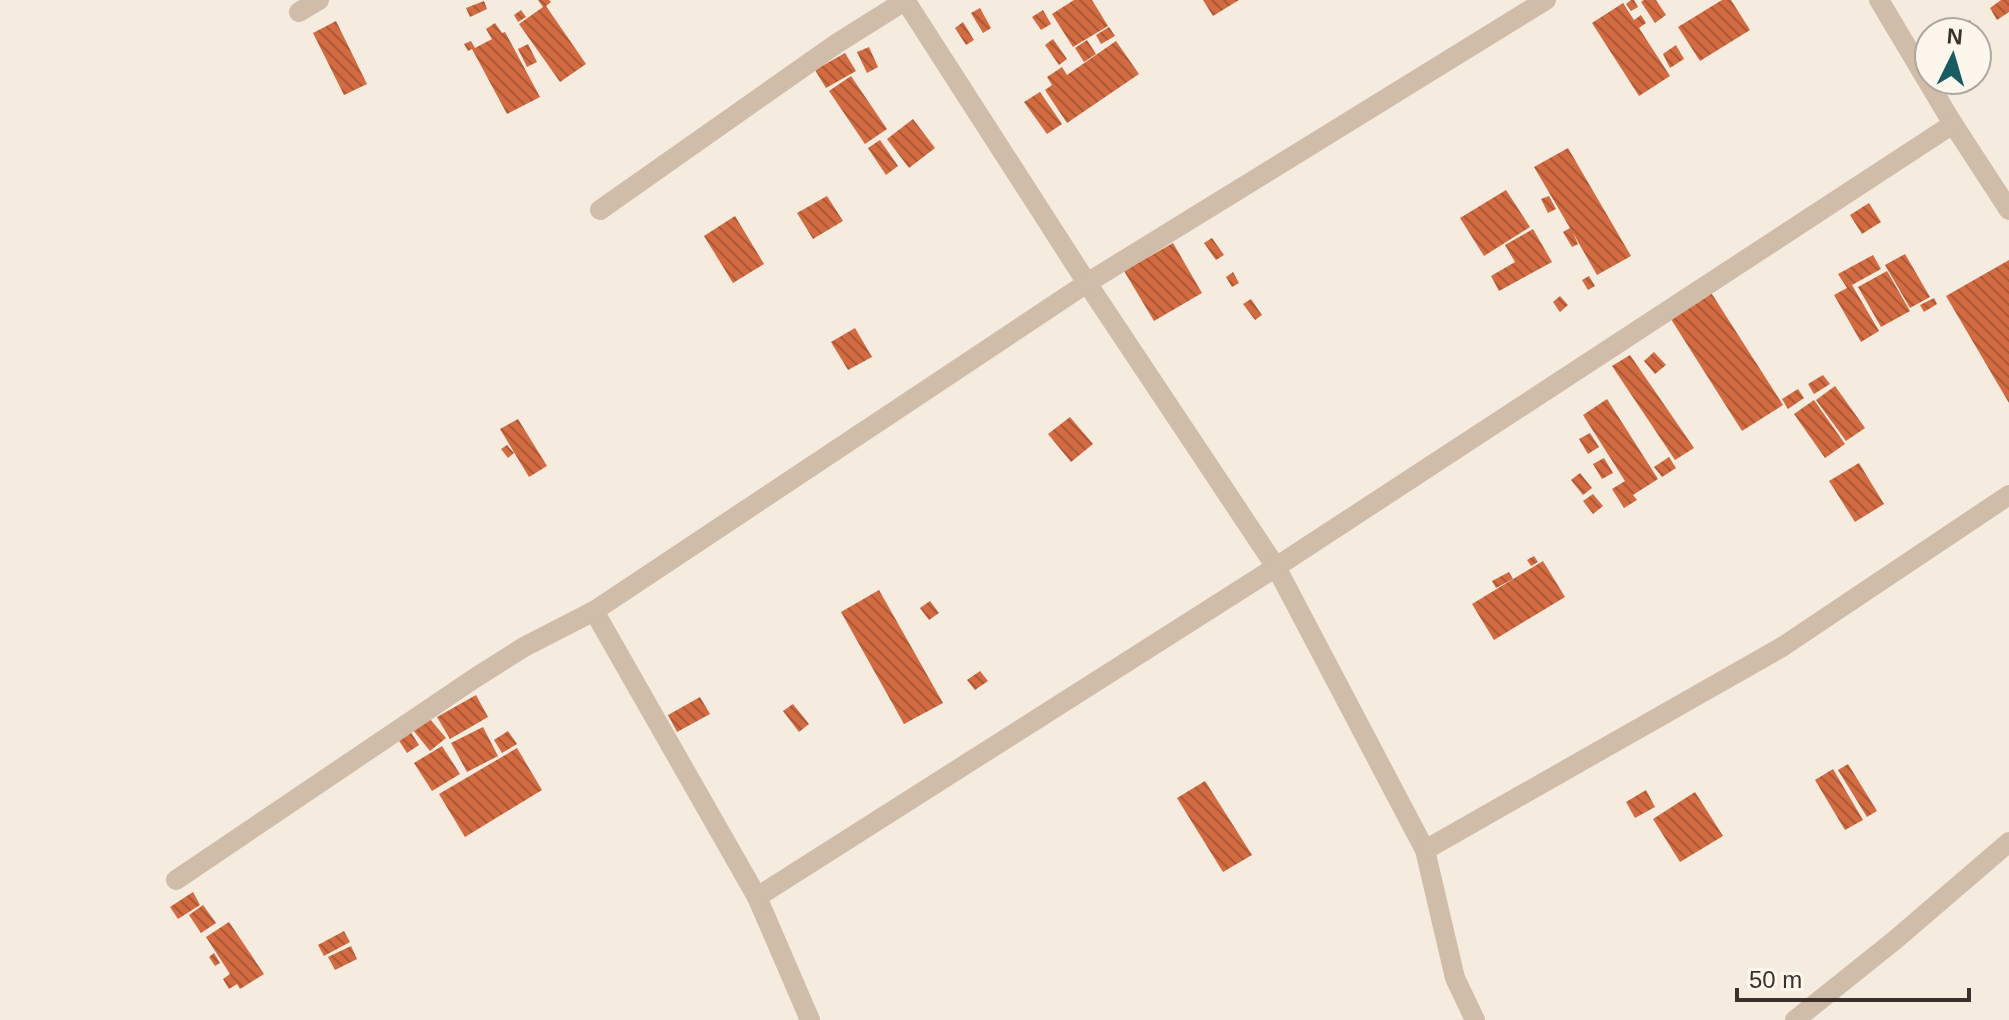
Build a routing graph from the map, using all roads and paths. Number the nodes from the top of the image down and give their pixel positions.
1 (319, 0) edge
2 (906, 0) edge
3 (1546, 0) edge
4 (1879, 0) edge
5 (299, 12) dead end
6 (1953, 124) junction
7 (600, 210) dead end
8 (2009, 210) edge
9 (1087, 283) junction
10 (2009, 495) edge
11 (1276, 567) junction
12 (594, 611) junction
13 (2009, 842) edge
14 (1425, 850) junction
15 (176, 880) dead end
16 (757, 897) junction
17 (810, 1020) edge
18 (1475, 1020) edge
19 (1795, 1020) edge

1 - 5 street
2 - 7 street
2 - 9 street
3 - 9 street
4 - 6 street
6 - 8 street
6 - 11 street
9 - 11 street
9 - 12 street
10 - 14 street
11 - 14 street
11 - 16 street
12 - 15 street
12 - 16 street
13 - 19 street
14 - 18 street
16 - 17 street

